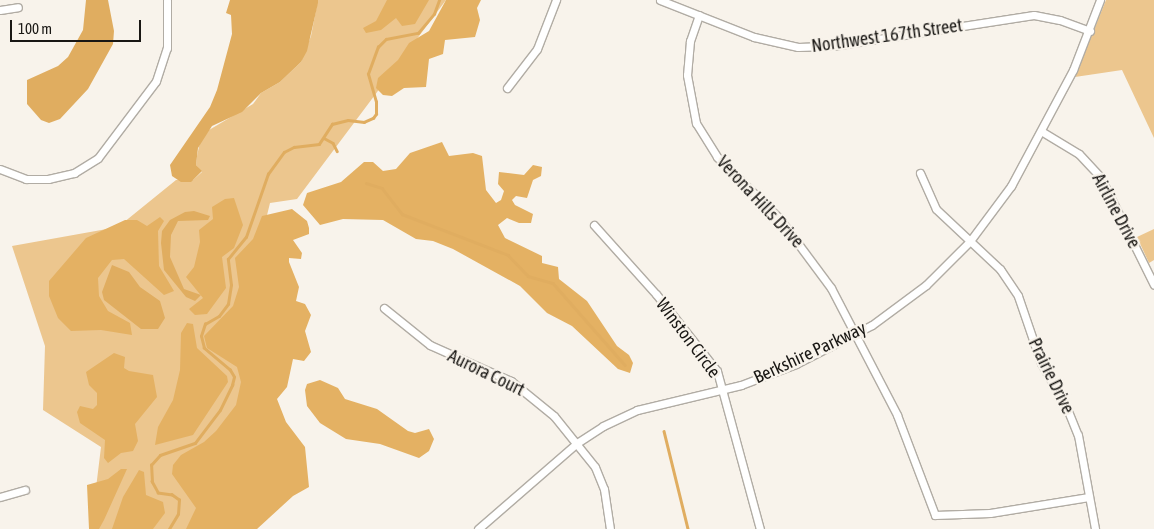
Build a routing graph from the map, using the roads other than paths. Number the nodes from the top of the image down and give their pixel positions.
1 (167, 0) edge
2 (556, 0) edge
3 (660, 0) edge
4 (1100, 0) edge
5 (18, 7) dead end
6 (0, 10) edge
7 (699, 15) junction
8 (1090, 31) junction
9 (507, 88) dead end
10 (1041, 132) junction
11 (0, 169) edge
12 (920, 172) dead end
13 (594, 225) dead end
14 (970, 241) junction
15 (1154, 285) edge
16 (384, 308) dead end
17 (856, 334) junction
18 (724, 390) junction
19 (577, 444) junction
20 (25, 490) dead end
21 (0, 496) edge
22 (1090, 497) junction
23 (478, 529) edge
24 (610, 529) edge
25 (760, 529) edge
26 (1094, 529) edge

1 - 11 street
2 - 9 street
3 - 7 street, Northwest 167th Street
4 - 8 street, Berkshire Parkway
5 - 6 street
7 - 8 street, Northwest 167th Street
7 - 17 street, Verona Hills Drive
8 - 10 street, Berkshire Parkway
10 - 14 street, Berkshire Parkway
10 - 15 street, Airline Drive
12 - 14 street, Prairie Drive
13 - 18 street, Winston Circle
14 - 17 street, Berkshire Parkway
14 - 22 street, Prairie Drive
16 - 19 street, Aurora Court
17 - 18 street, Berkshire Parkway
17 - 22 street, Verona Hills Drive
18 - 19 street, Berkshire Parkway
18 - 25 street, Winston Circle
19 - 23 street, Berkshire Parkway
19 - 24 street, Aurora Court
20 - 21 street
22 - 26 street, Prairie Drive

